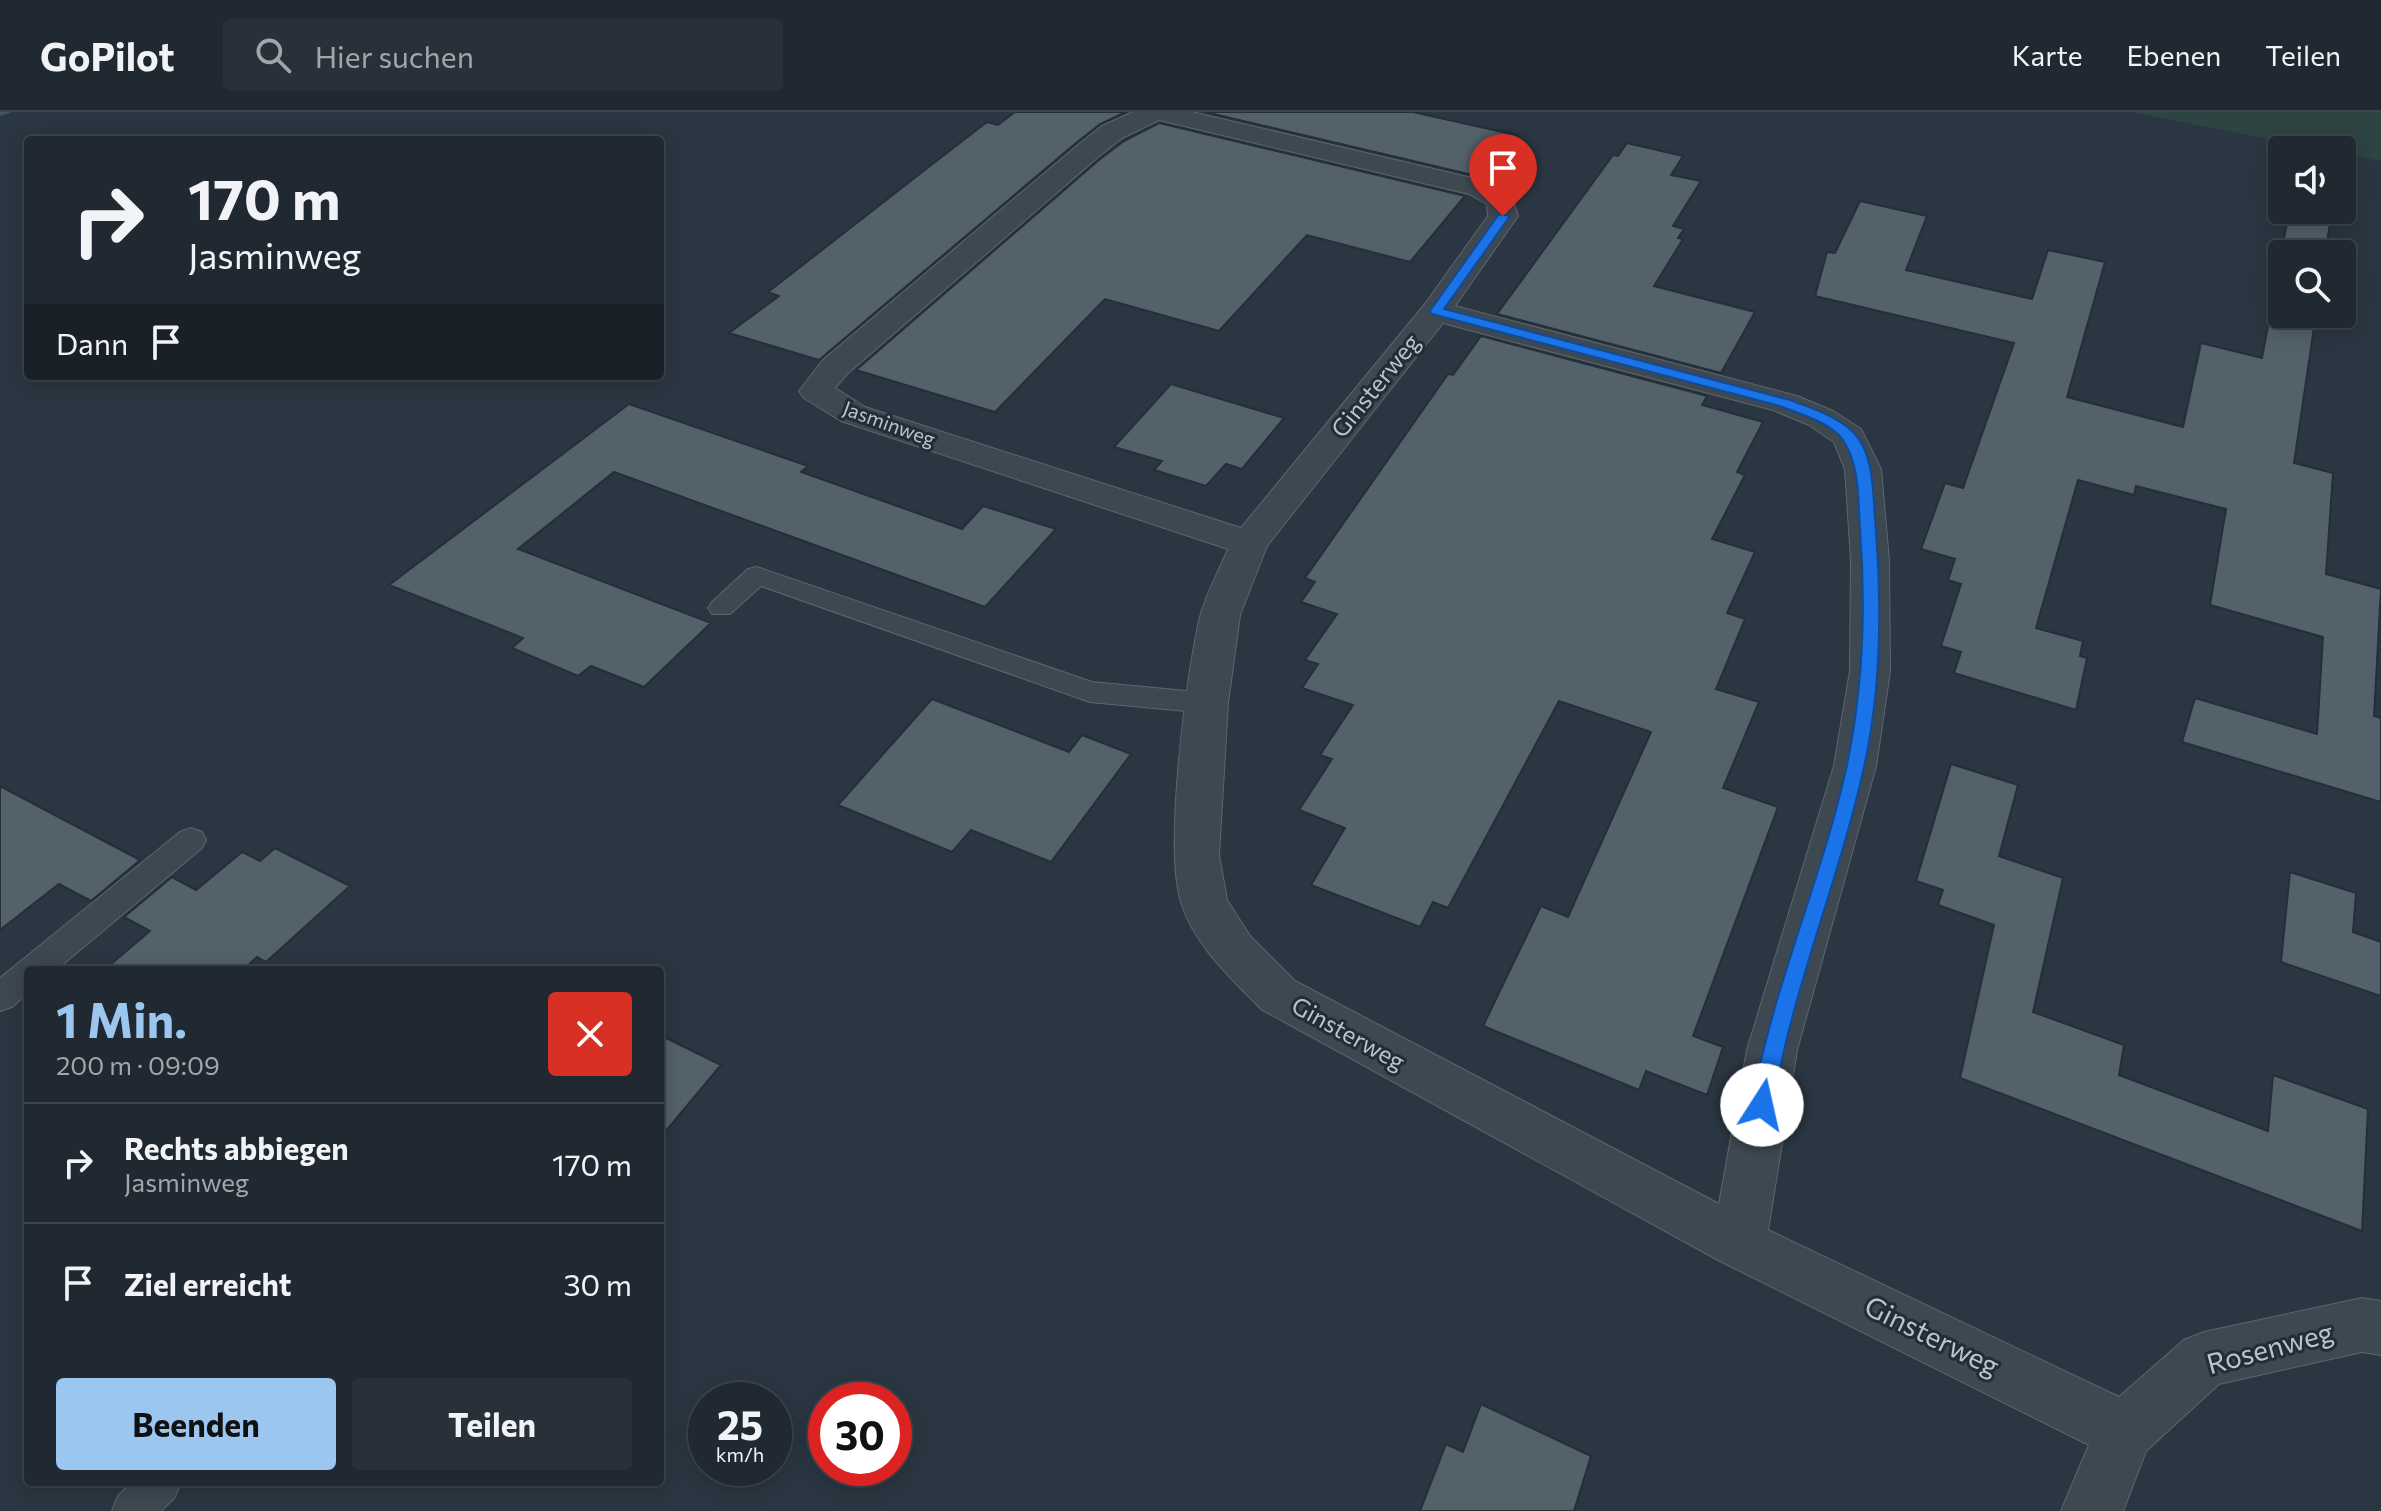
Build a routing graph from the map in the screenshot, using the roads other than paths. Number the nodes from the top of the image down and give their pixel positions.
1 (1156, 112) edge
2 (1436, 311) junction
3 (1249, 543) junction
4 (721, 608) dead end
5 (1207, 703) junction
6 (191, 840) dead end
7 (38, 966) edge
8 (24, 977) edge
9 (0, 997) edge
10 (1739, 1243) junction
11 (2381, 1328) edge
12 (2125, 1431) junction
13 (156, 1486) edge
14 (133, 1511) edge
15 (2092, 1511) edge

1 - 2 street, Jasminweg
1 - 3 street, Jasminweg
2 - 3 street, Ginsterweg
2 - 10 street, Ginsterweg
3 - 5 street, Ginsterweg
4 - 5 lane
5 - 10 street, Ginsterweg
6 - 7 lane
8 - 9 lane
10 - 12 street, Ginsterweg
11 - 12 street, Rosenweg
12 - 15 street, Rosenweg
13 - 14 lane

